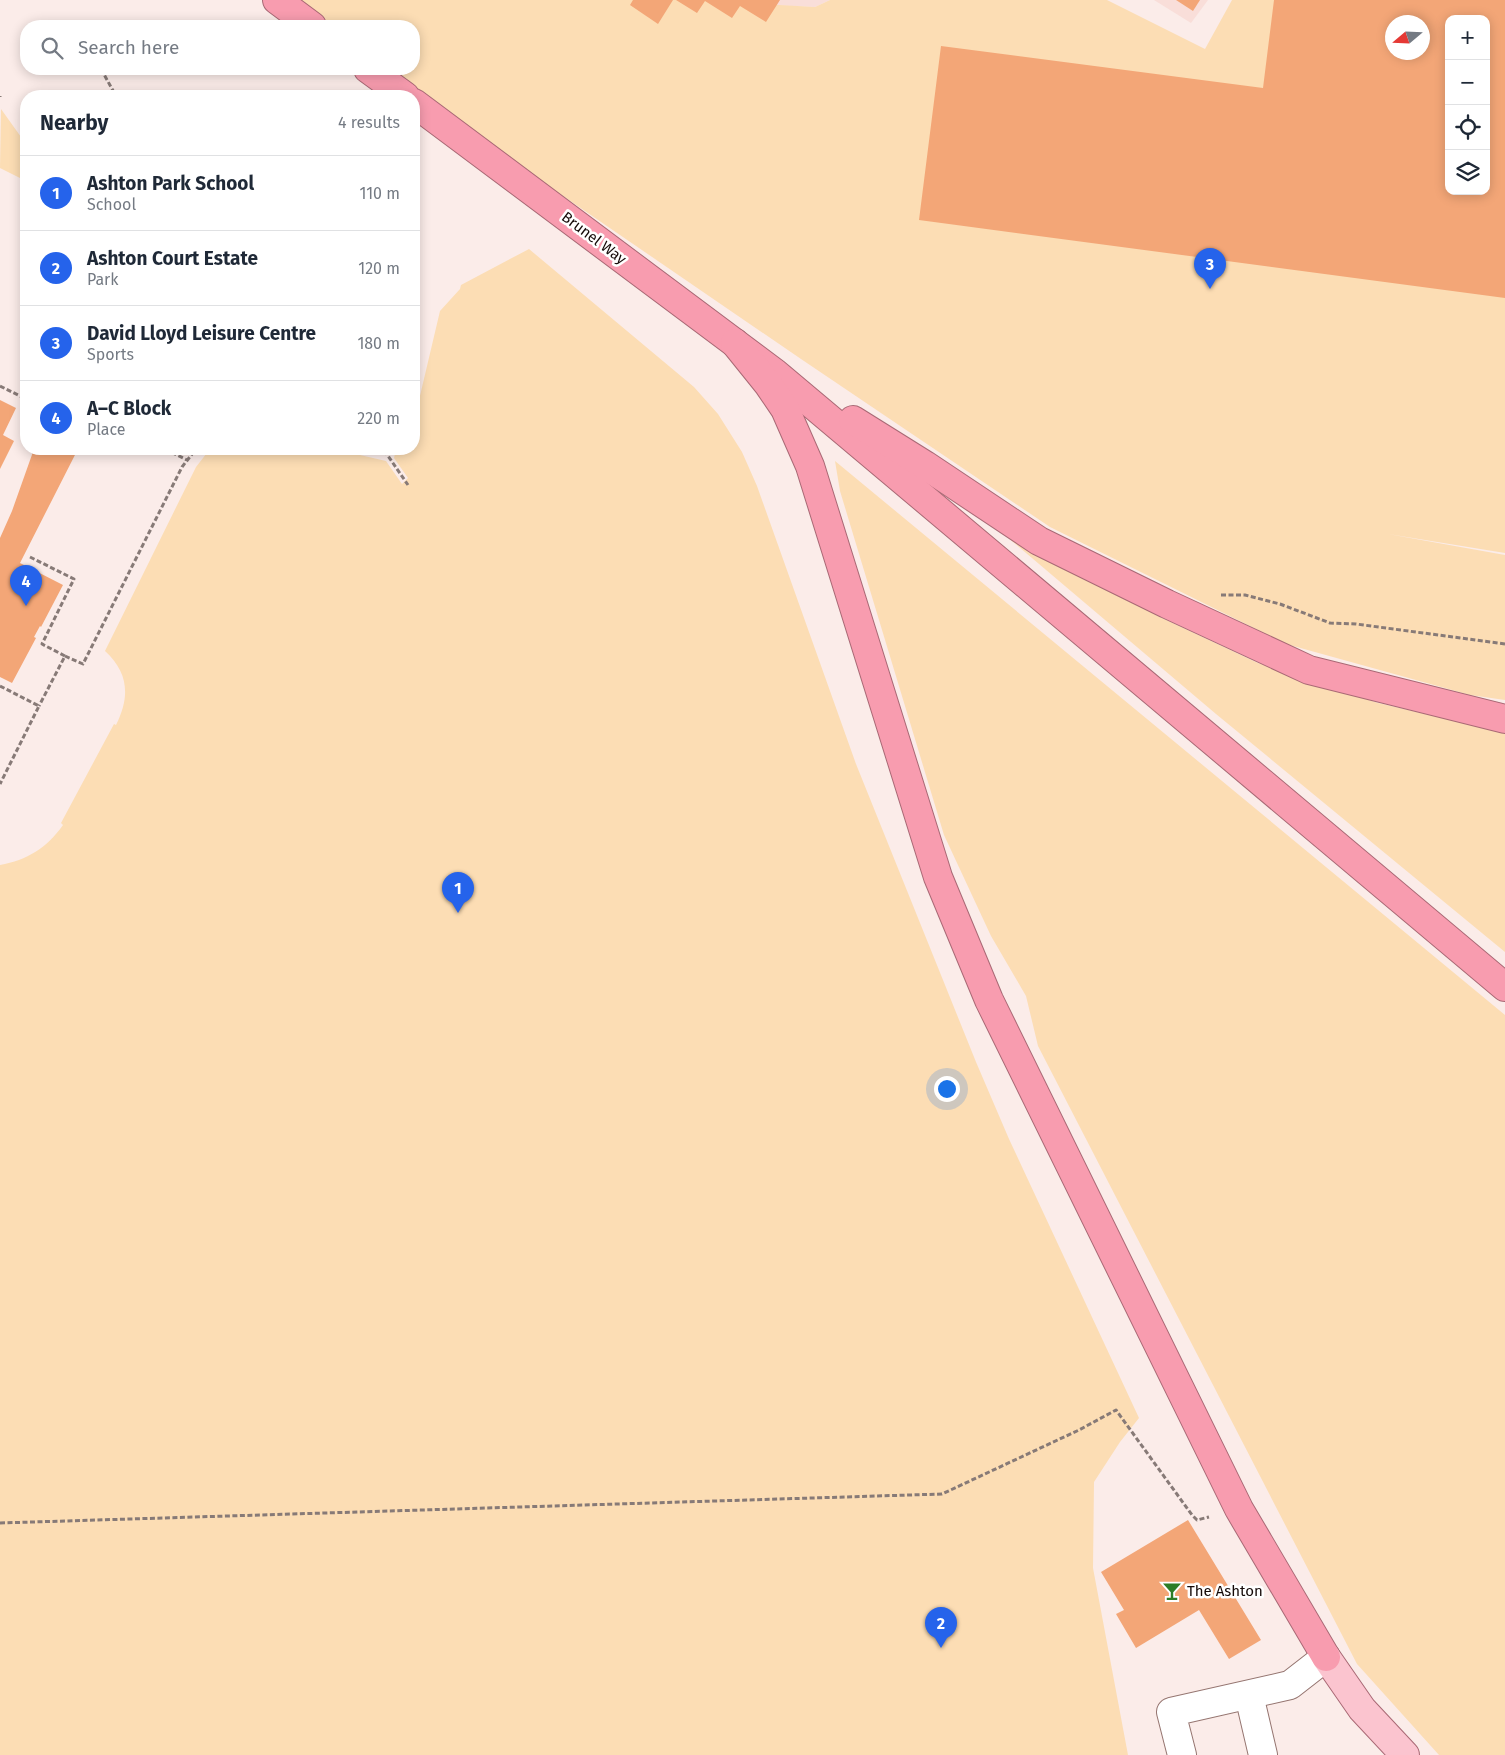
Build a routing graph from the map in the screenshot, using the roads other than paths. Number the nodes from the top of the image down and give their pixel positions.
1 (277, 0) edge
2 (304, 20) edge
3 (376, 75) edge
4 (397, 90) edge
5 (420, 107) edge
6 (735, 343) junction
7 (775, 373) junction
8 (1505, 719) edge
9 (1505, 987) edge
10 (1326, 1657) junction
11 (1248, 1695) junction
12 (1182, 1755) edge
13 (1262, 1755) edge
14 (1405, 1755) edge

1 - 2 highway
3 - 4 highway
5 - 6 highway, Brunel Way
6 - 7 highway, Brunel Way
6 - 10 highway
7 - 8 highway
7 - 9 highway
10 - 11 lane
10 - 14 main road
11 - 12 lane
11 - 13 lane

